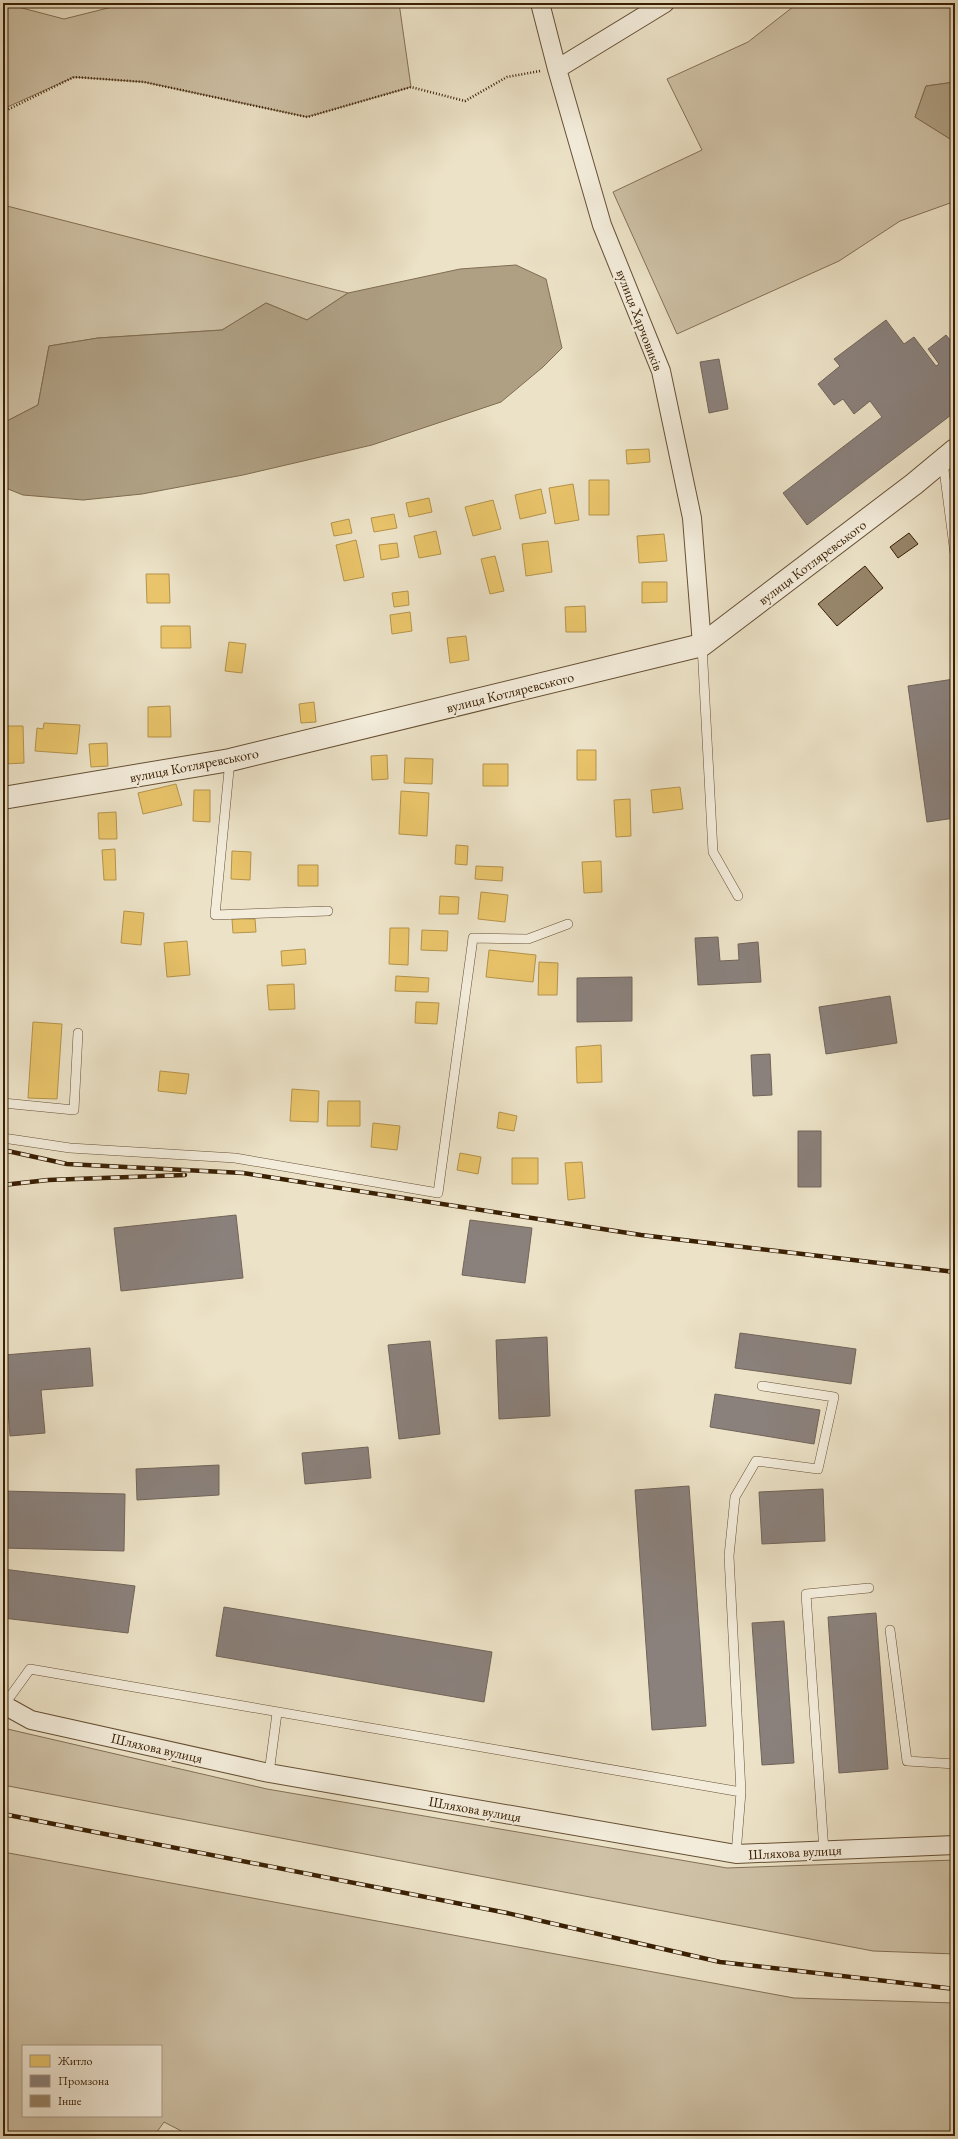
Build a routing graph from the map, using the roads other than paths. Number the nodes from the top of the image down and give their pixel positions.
1 (540, 3) edge
2 (665, 3) edge
3 (557, 69) junction
4 (949, 455) edge
5 (955, 554) edge
6 (702, 646) junction
7 (230, 760) junction
8 (3, 798) edge
9 (738, 896) dead end
10 (328, 911) dead end
11 (568, 924) dead end
12 (78, 1033) dead end
13 (3, 1103) edge
14 (3, 1138) edge
15 (762, 1386) dead end
16 (869, 1588) dead end
17 (890, 1630) dead end
18 (4, 1704) edge
19 (277, 1713) junction
20 (955, 1764) edge
21 (269, 1773) junction
22 (741, 1792) junction
23 (955, 1845) edge
24 (824, 1851) junction
25 (736, 1854) junction

1 - 3 street, вулиця Харчовиків
2 - 3 street
3 - 6 street, вулиця Харчовиків
4 - 5 lane
4 - 6 street, вулиця Котляревського
6 - 7 street, вулиця Котляревського
6 - 9 lane
7 - 8 street, вулиця Котляревського
7 - 10 lane
11 - 14 lane
12 - 13 lane
15 - 22 lane
16 - 24 lane
17 - 20 lane
18 - 19 lane
18 - 21 street, Шляхова вулиця
19 - 21 lane
19 - 22 lane
21 - 25 street, Шляхова вулиця
22 - 25 lane
23 - 24 street, Шляхова вулиця
24 - 25 street, Шляхова вулиця

